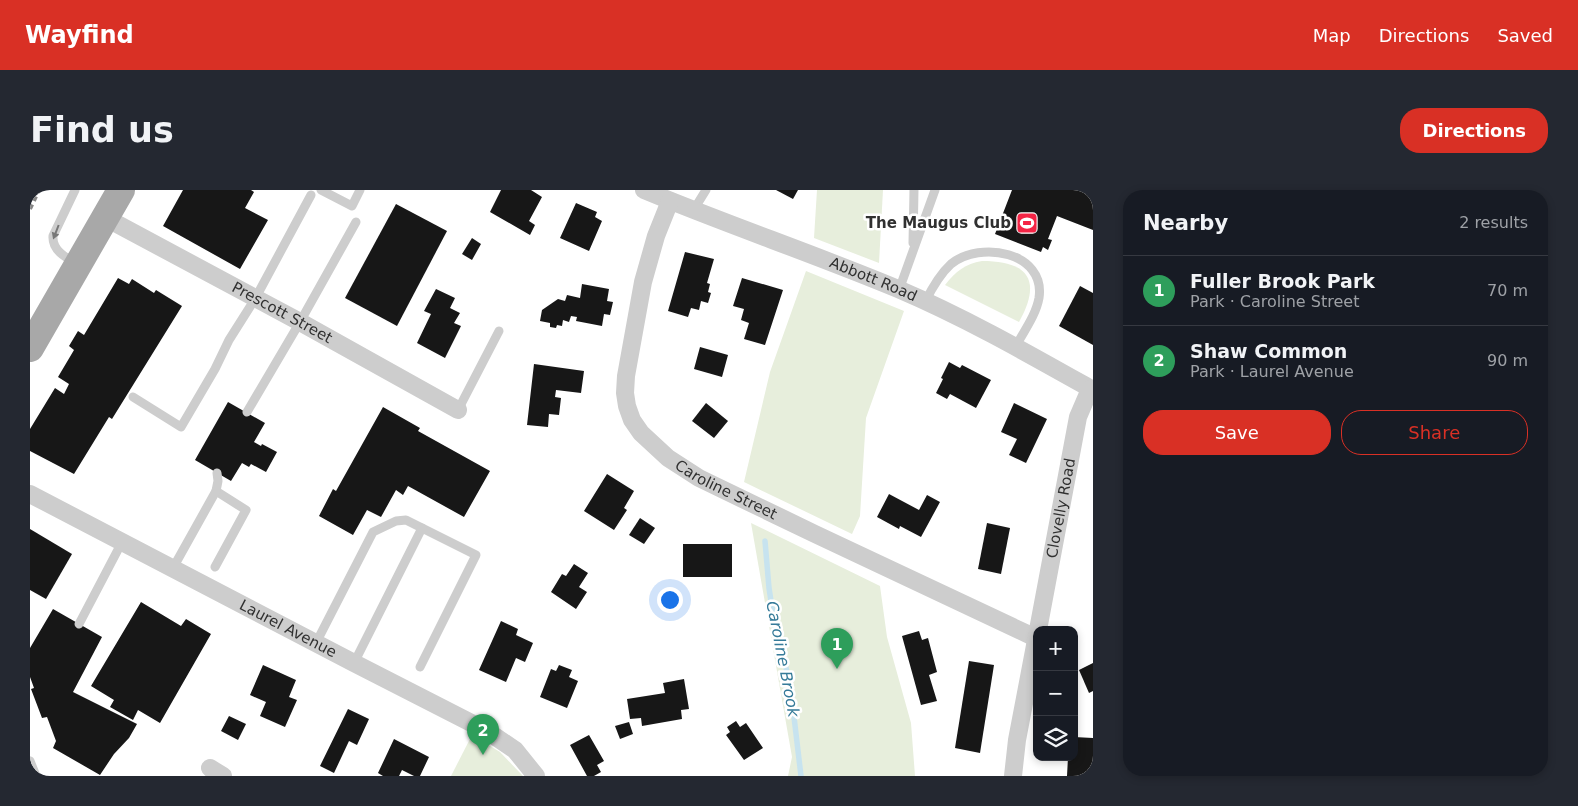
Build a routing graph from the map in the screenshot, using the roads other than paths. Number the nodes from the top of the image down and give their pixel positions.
1 (75, 190) edge
2 (121, 190) edge
3 (321, 190) edge
4 (360, 190) edge
5 (644, 190) edge
6 (706, 190) edge
7 (914, 190) edge
8 (935, 190) edge
9 (310, 195) dead end
10 (670, 201) junction
11 (693, 210) junction
12 (106, 218) junction
13 (356, 222) dead end
14 (913, 251) junction
15 (79, 265) junction
16 (899, 290) junction
17 (255, 299) junction
18 (925, 302) junction
19 (300, 322) junction
20 (499, 331) dead end
21 (1016, 346) junction
22 (30, 348) edge
23 (1092, 389) edge
24 (133, 397) dead end
25 (458, 410) joint
26 (246, 412) dead end
27 (217, 473) dead end
28 (216, 491) junction
29 (30, 494) edge
30 (422, 528) junction
31 (122, 542) junction
32 (216, 567) dead end
33 (173, 568) junction
34 (79, 624) dead end
35 (1039, 626) edge
36 (1033, 632) edge
37 (316, 644) junction
38 (1033, 655) edge
39 (354, 663) junction
40 (420, 667) dead end
41 (30, 761) edge
42 (36, 776) edge
43 (536, 776) edge
44 (1013, 776) edge

1 -> 15 lane
2 - 12 main road
3 - 4 lane
5 - 10 street, Abbott Road
6 - 11 lane
7 - 14 lane
8 - 14 lane
9 - 17 lane
10 - 11 street, Abbott Road
10 - 36 street, Caroline Street
11 - 16 street, Abbott Road
12 - 15 main road
12 - 17 street, Prescott Street
13 - 19 lane
14 - 16 lane
15 - 22 main road
16 - 18 street, Abbott Road
17 - 19 street, Prescott Street
17 - 24 lane
18 - 21 street, Abbott Road
18 - 21 lane
19 - 25 street, Prescott Street
19 - 26 lane
20 - 25 lane
21 - 23 street, Abbott Road
23 - 35 street, Clovelly Road
27 - 28 lane
28 - 32 lane
28 - 33 lane
29 - 31 street, Laurel Avenue
30 - 37 lane
30 - 39 lane
30 - 40 lane
31 - 33 street, Laurel Avenue
31 - 34 lane
33 - 37 street, Laurel Avenue
37 - 39 street, Laurel Avenue
38 - 44 street, Clovelly Road
39 - 43 street, Laurel Avenue
41 - 42 lane

